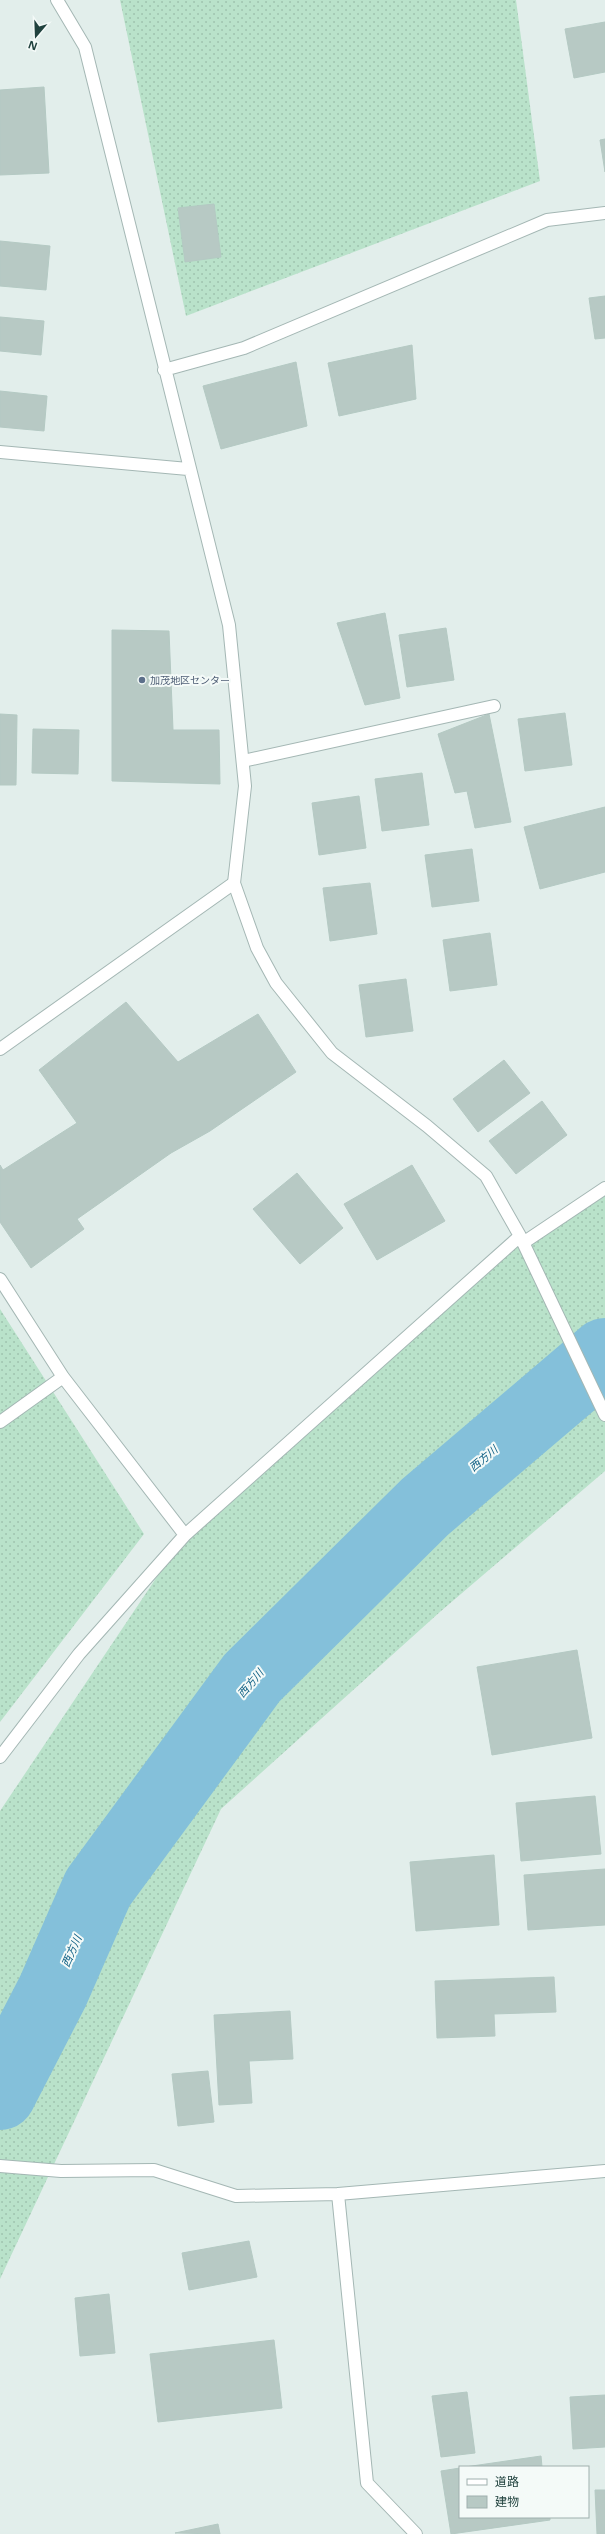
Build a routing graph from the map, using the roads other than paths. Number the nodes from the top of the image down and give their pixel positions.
1 (57, 0) edge
2 (605, 213) edge
3 (164, 370) junction
4 (0, 452) edge
5 (188, 469) junction
6 (494, 706) dead end
7 (243, 761) junction
8 (234, 883) junction
9 (0, 1049) edge
10 (605, 1188) edge
11 (521, 1240) junction
12 (0, 1279) edge
13 (63, 1377) junction
14 (605, 1415) edge
15 (0, 1422) edge
16 (185, 1535) junction
17 (0, 1756) edge
18 (0, 2166) edge
19 (605, 2171) edge
20 (338, 2194) junction
21 (416, 2534) edge

1 - 3 street
2 - 3 street
3 - 5 street
4 - 5 street
5 - 7 street
6 - 7 street
7 - 8 street
8 - 9 street
8 - 11 street
10 - 11 street
11 - 14 street
11 - 16 street
12 - 13 street
13 - 15 street
13 - 16 street
16 - 17 street
18 - 20 street
19 - 20 street
20 - 21 street

